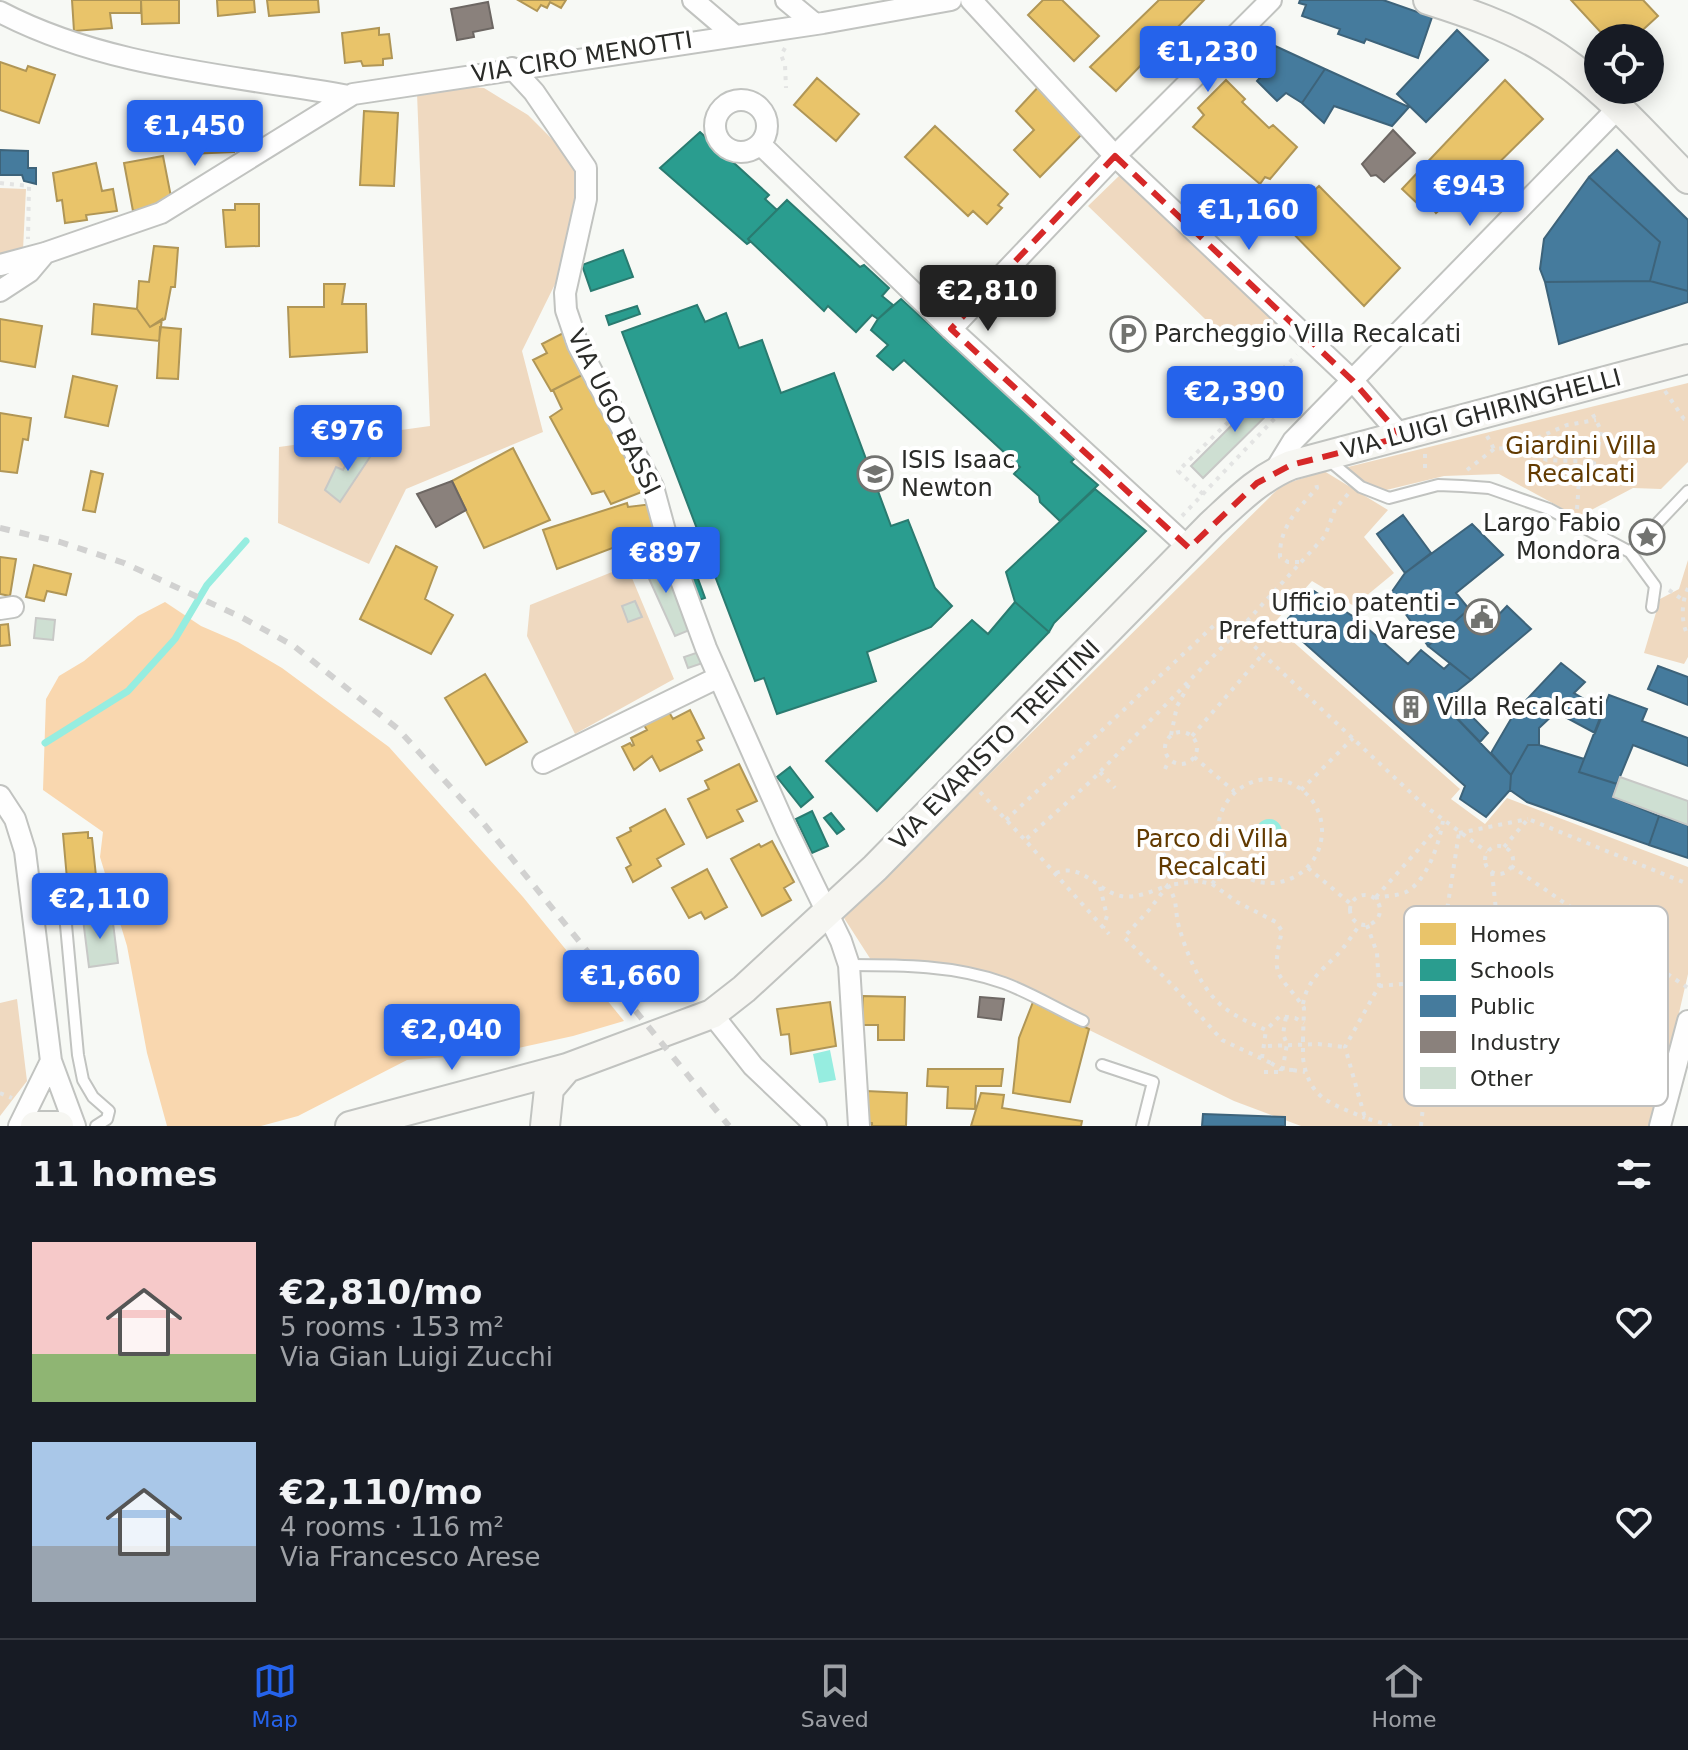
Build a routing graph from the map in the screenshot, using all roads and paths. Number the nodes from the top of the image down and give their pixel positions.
1 (693, 0) edge
2 (786, 0) edge
3 (951, 0) edge
4 (971, 0) edge
5 (1271, 0) edge
6 (1440, 2) edge
7 (0, 12) edge
8 (813, 24) junction
9 (734, 35) junction
10 (512, 68) junction
11 (786, 88) dead end
12 (349, 96) junction
13 (1618, 108) junction
14 (760, 144) dead end
15 (1115, 156) junction
16 (1688, 179) edge
17 (0, 183) edge
18 (36, 255) junction
19 (0, 265) edge
20 (0, 291) edge
21 (951, 329) junction
22 (1307, 345) dead end
23 (1688, 359) edge
24 (1353, 381) junction
25 (1663, 389) dead end
26 (1585, 400) dead end
27 (1283, 418) dead end
28 (1688, 419) edge
29 (1596, 420) junction
30 (1480, 425) dead end
31 (1414, 444) junction
32 (1516, 447) junction
33 (1494, 449) junction
34 (1331, 462) dead end
35 (1594, 462) junction
36 (1274, 472) junction
37 (1314, 478) dead end
38 (1453, 486) junction
39 (1361, 487) junction
40 (1426, 488) junction
41 (1688, 491) edge
42 (1203, 494) junction
43 (1576, 523) junction
44 (1180, 538) junction
45 (1630, 552) junction
46 (1301, 561) junction
47 (1665, 587) dead end
48 (1688, 588) edge
49 (1683, 600) junction
50 (1652, 607) dead end
51 (1238, 631) junction
52 (1688, 636) edge
53 (1263, 654) junction
54 (1194, 676) junction
55 (719, 677) junction
56 (1171, 735) junction
57 (1192, 736) junction
58 (1353, 738) junction
59 (1194, 757) junction
60 (1169, 760) junction
61 (543, 763) dead end
62 (1165, 769) dead end
63 (1100, 772) junction
64 (973, 785) dead end
65 (1115, 788) dead end
66 (1301, 790) junction
67 (1234, 791) junction
68 (0, 796) edge
69 (1528, 819) junction
70 (1006, 820) junction
71 (1443, 821) junction
72 (1459, 833) junction
73 (1025, 840) junction
74 (1504, 847) junction
75 (1487, 852) junction
76 (1228, 863) junction
77 (1179, 864) dead end
78 (1511, 866) junction
79 (1308, 868) junction
80 (1492, 872) junction
81 (1056, 873) junction
82 (1198, 881) junction
83 (1212, 884) junction
84 (1688, 884) edge
85 (1099, 885) junction
86 (1168, 885) junction
87 (74, 897) dead end
88 (1375, 898) junction
89 (1351, 904) junction
90 (1448, 906) edge
91 (1496, 906) edge
92 (1569, 906) edge
93 (826, 913) junction
94 (1360, 925) junction
95 (1367, 925) junction
96 (1103, 928) junction
97 (1109, 934) dead end
98 (849, 965) junction
99 (1668, 974) edge
100 (1404, 984) edge
101 (1379, 986) junction
102 (1688, 988) edge
103 (1303, 1006) junction
104 (712, 1014) junction
105 (1286, 1017) junction
106 (1083, 1021) dead end
107 (1688, 1021) edge
108 (1304, 1023) junction
109 (1266, 1030) junction
110 (1287, 1044) junction
111 (1268, 1046) dead end
112 (1345, 1047) junction
113 (1262, 1058) junction
114 (51, 1061) junction
115 (1102, 1065) dead end
116 (567, 1068) junction
117 (1264, 1072) dead end
118 (1305, 1072) junction
119 (0, 1093) edge
120 (1668, 1096) edge
121 (15, 1100) dead end
122 (1423, 1106) edge
123 (1665, 1106) edge
124 (1365, 1118) junction
125 (19, 1126) edge
126 (35, 1126) edge
127 (59, 1126) edge
128 (75, 1126) edge
129 (96, 1126) edge
130 (350, 1126) edge
131 (545, 1126) edge
132 (816, 1126) edge
133 (859, 1126) edge
134 (1142, 1126) edge
135 (1392, 1126) edge
136 (1421, 1126) edge
137 (1660, 1126) edge

1 - 9 street
2 - 8 street
3 - 8 street, VIA CIRO MENOTTI
4 - 15 street
5 - 15 street
6 - 13 street
7 - 12 street, VIA CIRO MENOTTI
8 - 9 street, VIA CIRO MENOTTI
8 - 11 path
9 - 10 street, VIA CIRO MENOTTI
10 - 12 street, VIA CIRO MENOTTI
10 - 55 street, VIA UGO BASSI
12 - 18 street, VIA CIRO MENOTTI
13 - 16 street
13 - 24 street
14 - 21 street
15 - 21 street
15 - 24 street
17 - 18 path
18 - 19 street, VIA CIRO MENOTTI
18 - 20 street
21 - 44 street
22 - 42 path
23 - 31 street, VIA LUIGI GHIRINGHELLI
24 - 31 street
24 - 36 street
25 - 28 path
26 - 29 path
27 - 42 path
29 - 32 path
29 - 35 path
30 - 33 path
31 - 36 street, VIA LUIGI GHIRINGHELLI
31 - 40 path
32 - 33 path
32 - 35 path
33 - 38 path
34 - 39 lane
35 - 43 path
36 - 44 street, VIA EVARISTO TRENTINI
37 - 46 path
38 - 40 lane
38 - 43 lane
39 - 40 lane
39 - 46 path
41 - 45 lane
42 - 44 path
43 - 45 lane
44 - 93 street, VIA EVARISTO TRENTINI
45 - 50 lane
46 - 51 path
47 - 49 path
48 - 49 path
49 - 52 path
51 - 53 path
51 - 54 path
51 - 70 path
53 - 57 path
53 - 58 path
54 - 56 path
54 - 63 path
55 - 61 street
55 - 93 street, VIA UGO BASSI
56 - 57 path
56 - 60 path
57 - 59 path
58 - 66 path
58 - 71 path
59 - 60 path
59 - 67 path
60 - 62 path
63 - 65 path
63 - 73 path
64 - 70 path
66 - 67 path
66 - 79 path
67 - 76 path
68 - 114 street
69 - 72 path
69 - 74 path
69 - 84 path
70 - 73 path
71 - 72 path
71 - 88 path
71 - 88 path
72 - 75 path
72 - 90 path
73 - 81 path
74 - 75 path
74 - 78 path
75 - 80 path
76 - 79 path
76 - 83 path
77 - 82 path
78 - 80 path
78 - 92 path
79 - 89 path
80 - 91 path
81 - 85 path
81 - 96 path
82 - 83 path
82 - 86 path
83 - 103 path
85 - 86 path
85 - 96 path
86 - 109 path
86 - 113 path
87 - 129 lane
88 - 89 path
88 - 95 path
89 - 94 path
93 - 98 street, VIA UGO BASSI
93 - 104 street, VIA EVARISTO TRENTINI
94 - 95 path
94 - 103 path
95 - 101 path
96 - 97 path
98 - 106 lane
98 - 133 street, VIA UGO BASSI
99 - 102 path
100 - 101 path
101 - 112 path
103 - 108 path
104 - 116 street, VIA EVARISTO TRENTINI
104 - 132 street
105 - 108 path
105 - 109 path
105 - 110 path
107 - 120 street
108 - 118 path, bridge
109 - 113 path
110 - 111 path
110 - 112 path
110 - 117 path
112 - 124 path
113 - 118 path, bridge
114 - 125 street
114 - 128 street
115 - 134 lane
116 - 130 street, VIA EVARISTO TRENTINI
116 - 131 street
118 - 124 path
119 - 121 path
122 - 136 path
123 - 137 street
124 - 135 path
126 - 127 street

